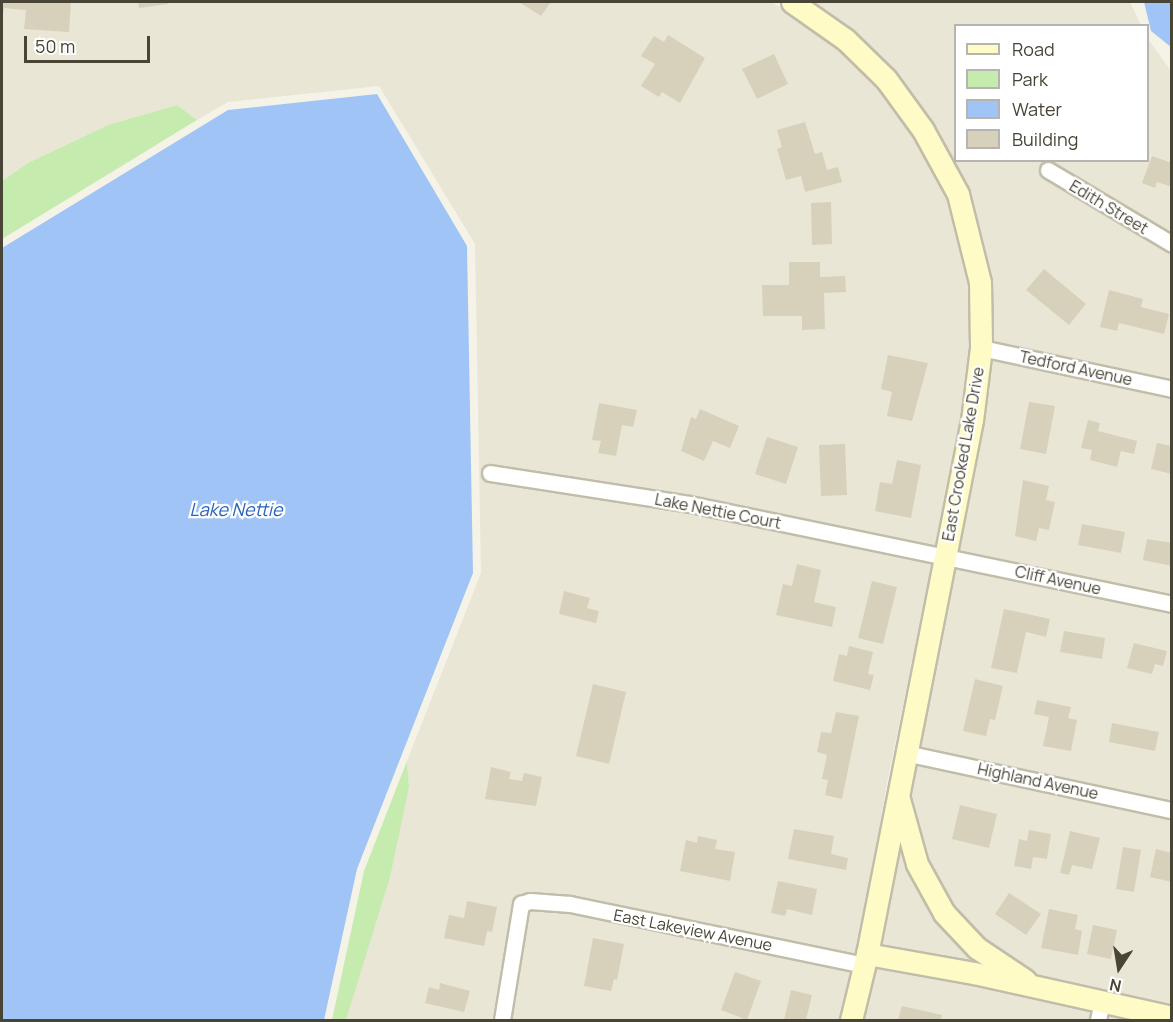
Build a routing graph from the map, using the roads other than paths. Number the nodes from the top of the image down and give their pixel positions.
1 (792, 2) edge
2 (1048, 170) dead end
3 (1172, 244) edge
4 (981, 348) junction
5 (1172, 389) edge
6 (490, 473) dead end
7 (944, 557) junction
8 (1172, 604) edge
9 (905, 753) junction
10 (897, 789) junction
11 (1172, 810) edge
12 (866, 960) junction
13 (1036, 987) junction
14 (1100, 1011) edge
15 (1172, 1017) edge
16 (502, 1020) edge
17 (851, 1020) edge

1 - 4 street, East Crooked Lake Drive
2 - 3 street, Edith Street
4 - 5 street, Tedford Avenue
4 - 7 street, East Crooked Lake Drive
6 - 7 street, Lake Nettie Court
7 - 8 street, Cliff Avenue
7 - 9 street, East Crooked Lake Drive
9 - 10 street, East Crooked Lake Drive
9 - 11 street, Highland Avenue
10 - 12 street, East Crooked Lake Drive
10 - 13 street, East Crooked Lake Drive
12 - 13 street, East Lakeview Avenue
12 - 16 street, East Lakeview Avenue
12 - 17 street, East Crooked Lake Drive
13 - 14 street, East Lakeview Avenue
14 - 15 street, East Lakeview Avenue

